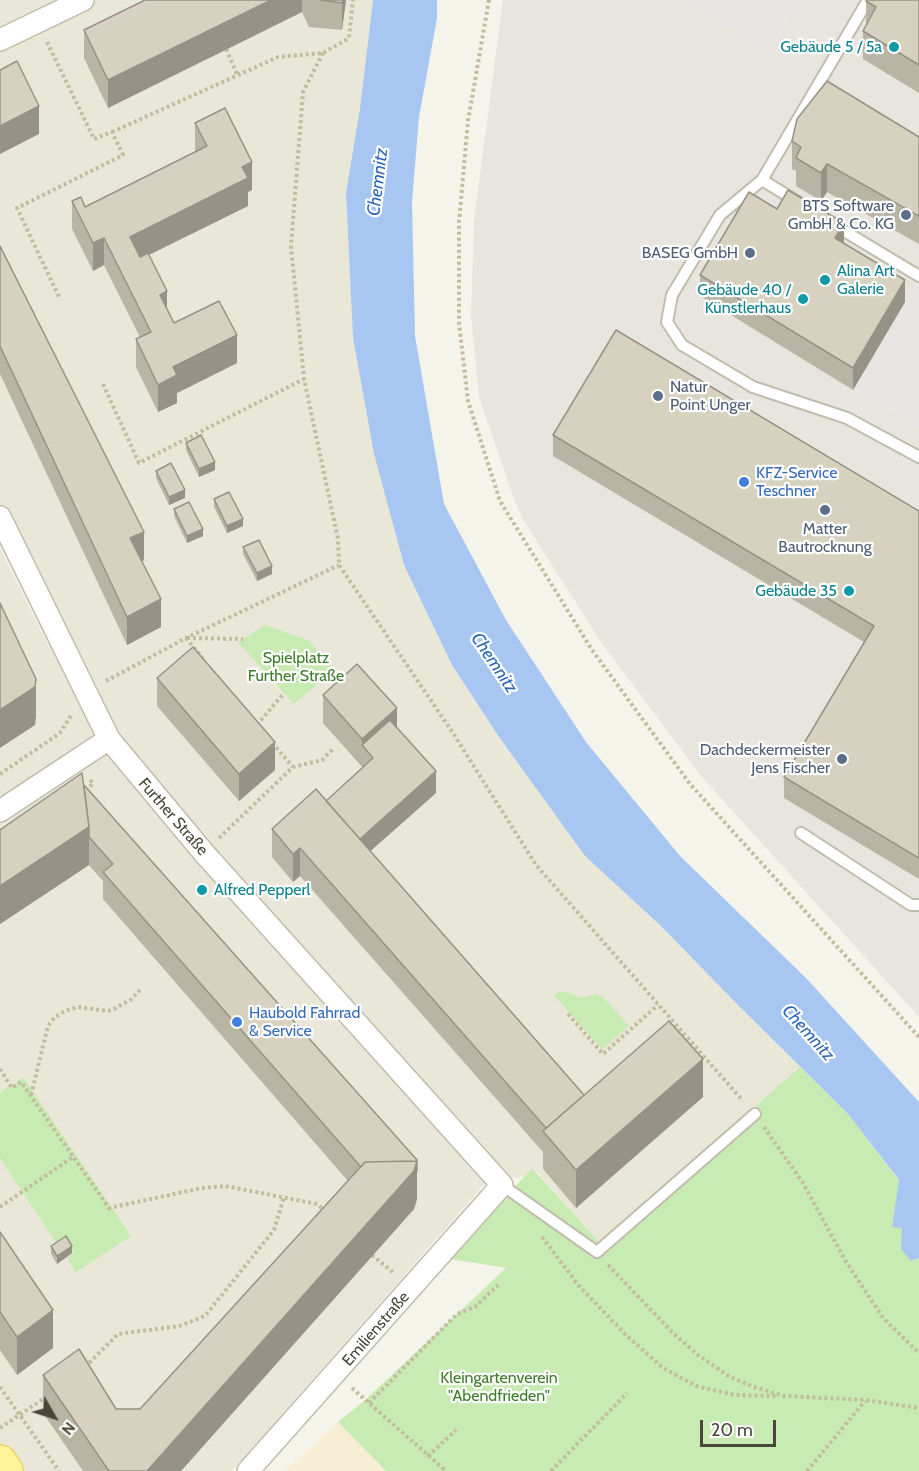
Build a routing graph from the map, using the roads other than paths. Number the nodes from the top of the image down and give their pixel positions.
1 (83, 0) edge
2 (868, 0) edge
3 (0, 40) edge
4 (762, 180) junction
5 (919, 276) edge
6 (919, 458) edge
7 (0, 517) edge
8 (109, 739) junction
9 (0, 811) edge
10 (801, 833) dead end
11 (919, 905) edge
12 (755, 1114) road end
13 (502, 1185) junction
14 (0, 1462) edge
15 (6, 1471) edge
16 (248, 1471) edge

1 - 3 street
2 - 4 lane
4 - 5 lane
4 - 6 lane
7 - 8 street, Further Straße
8 - 9 street
8 - 13 street, Further Straße
10 - 11 lane
12 - 13 lane
13 - 16 street, Emilienstraße
14 - 15 main road

